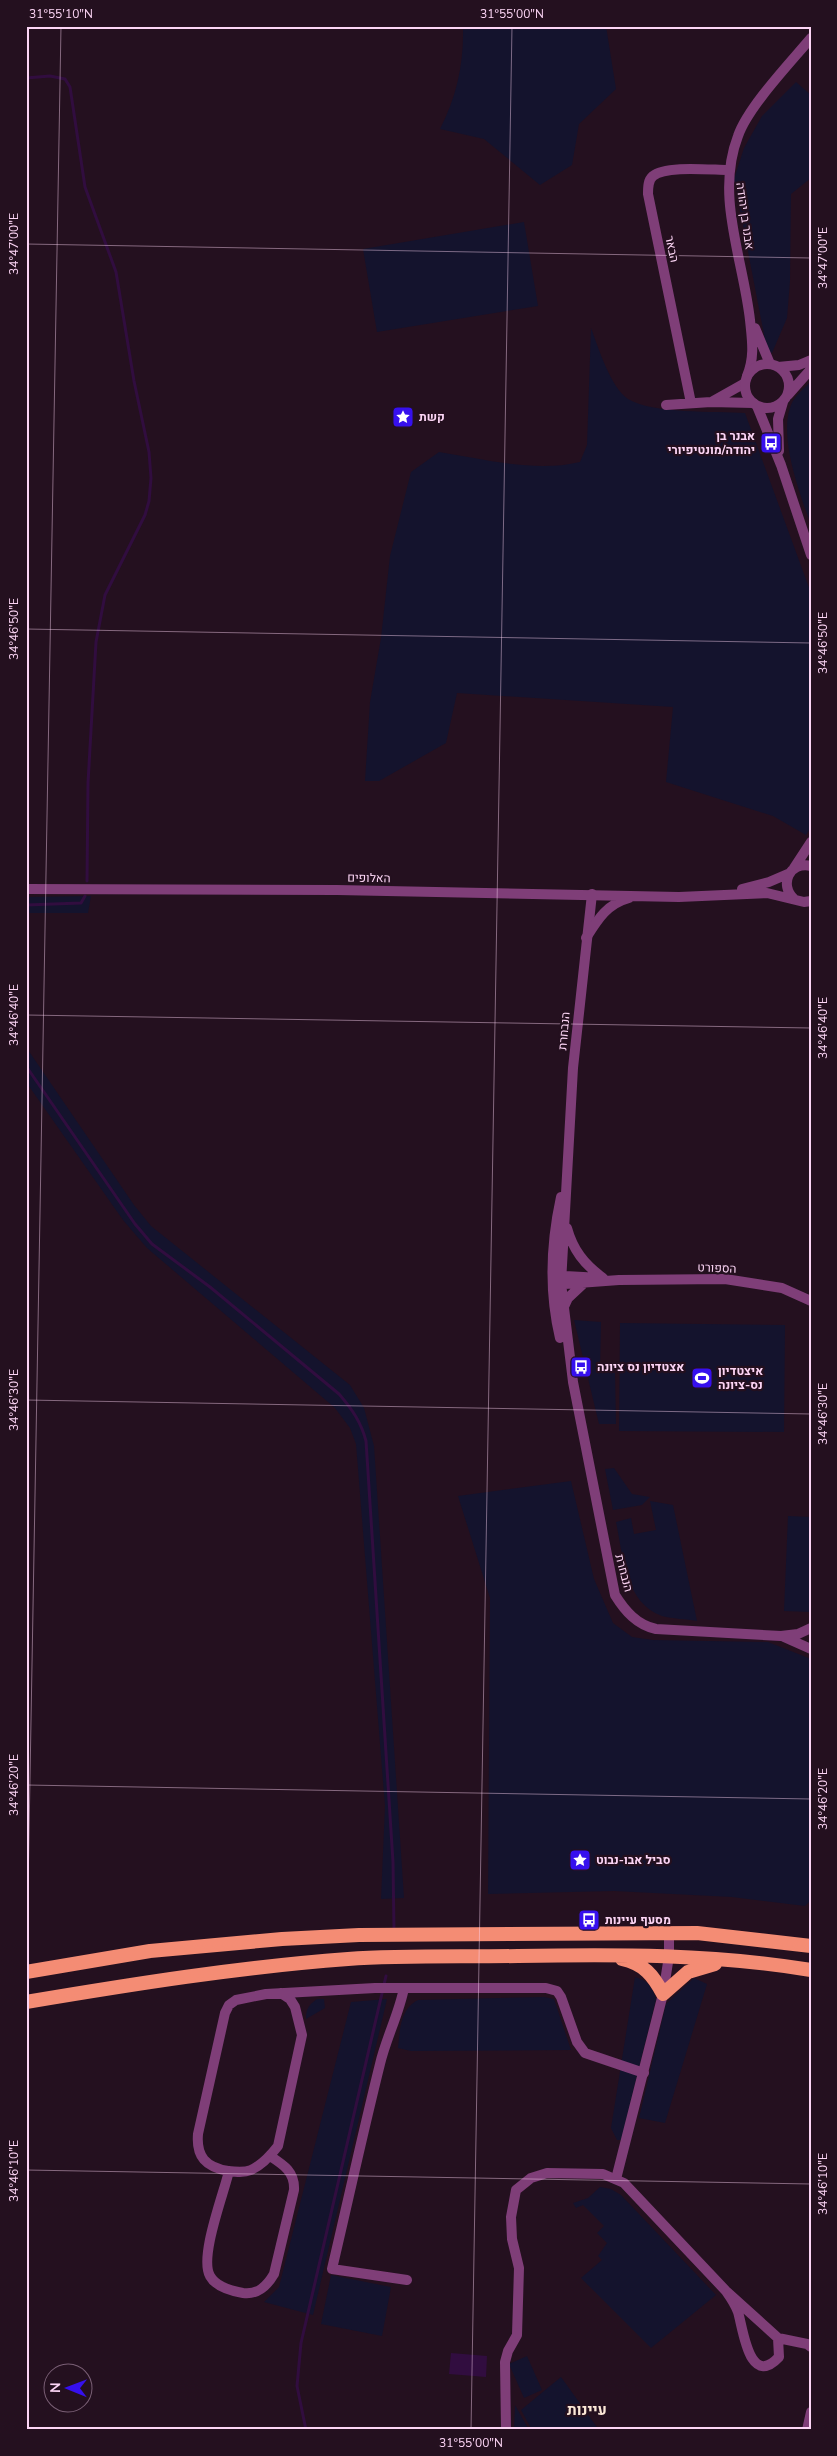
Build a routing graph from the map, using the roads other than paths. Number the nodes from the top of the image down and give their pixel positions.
1 (811, 38) edge
2 (728, 170) junction
3 (748, 303) junction
4 (811, 360) edge
5 (774, 365) junction
6 (811, 369) edge
7 (746, 380) junction
8 (785, 399) junction
9 (711, 402) junction
10 (691, 403) junction
11 (666, 404) dead end
12 (754, 404) junction
13 (781, 465) junction
14 (811, 555) edge
15 (811, 842) edge
16 (811, 866) edge
17 (792, 870) junction
18 (26, 889) edge
19 (592, 894) junction
20 (712, 895) junction
21 (636, 896) junction
22 (794, 899) junction
23 (811, 901) edge
24 (586, 938) junction
25 (567, 1172) junction
26 (565, 1220) junction
27 (603, 1278) junction
28 (558, 1280) junction
29 (619, 1280) junction
30 (584, 1284) junction
31 (811, 1301) edge
32 (563, 1310) junction
33 (573, 1382) junction
34 (811, 1628) edge
35 (781, 1636) junction
36 (811, 1649) edge
37 (669, 1932) junction
38 (811, 1946) edge
39 (591, 1955) junction
40 (670, 1956) junction
41 (732, 1960) junction
42 (811, 1970) edge
43 (26, 1972) edge
44 (404, 1988) junction
45 (312, 1991) junction
46 (282, 1993) junction
47 (664, 1994) junction
48 (26, 2002) edge
49 (296, 2012) junction
50 (644, 2073) junction
51 (270, 2156) junction
52 (230, 2171) junction
53 (616, 2179) junction
54 (407, 2280) dead end
55 (726, 2291) junction
56 (778, 2338) junction
57 (811, 2347) edge
58 (811, 2412) edge
59 (506, 2430) edge
60 (807, 2430) edge

1 - 2 street, אבנר בן יהודה
2 - 3 street, אבנר בן יהודה
2 - 10 street, הבאר
3 - 5 street, אבנר בן יהודה
3 - 7 street, אבנר בן יהודה
4 - 5 street
5 - 7 street
5 - 8 street
6 - 8 street
7 - 9 street
7 - 12 street
8 - 12 street
8 - 13 street
9 - 10 street
9 - 12 street
10 - 11 street
12 - 13 street
13 - 14 street
15 - 17 street
16 - 17 street, האלופים
17 - 20 street, האלופים
17 - 22 street
18 - 19 street, האלופים
19 - 21 street, האלופים
19 - 24 street, הנבחרת
20 - 21 street, האלופים
20 - 22 street, האלופים
21 - 24 street
22 - 23 street, האלופים
24 - 25 street, הנבחרת
25 - 26 street, הנבחרת
25 - 28 street, הנבחרת
26 - 27 street
26 - 28 street, הנבחרת
27 - 28 street, הספורט
27 - 29 street, הספורט
28 - 30 street, הספורט
28 - 32 street, הנבחרת
28 - 33 street, הנבחרת
29 - 30 street, הספורט
29 - 31 street, הספורט
30 - 32 street
32 - 33 street, הנבחרת
33 - 35 street, הנבחרת
34 - 35 street, הנבחרת
35 - 36 street, הנבחרת
37 - 38 highway
37 - 40 street
37 - 43 highway
39 - 40 highway
39 - 47 highway
39 - 48 highway
40 - 41 highway
40 - 47 street
41 - 42 highway
41 - 47 highway
44 - 45 street
44 - 50 street
44 - 54 street
45 - 46 street
45 - 49 street
46 - 49 street
46 - 52 street
47 - 50 street
49 - 51 street
50 - 53 street
51 - 52 street
51 - 52 street
53 - 55 street
53 - 59 street
55 - 56 street
55 - 56 street
56 - 57 street
58 - 60 street

